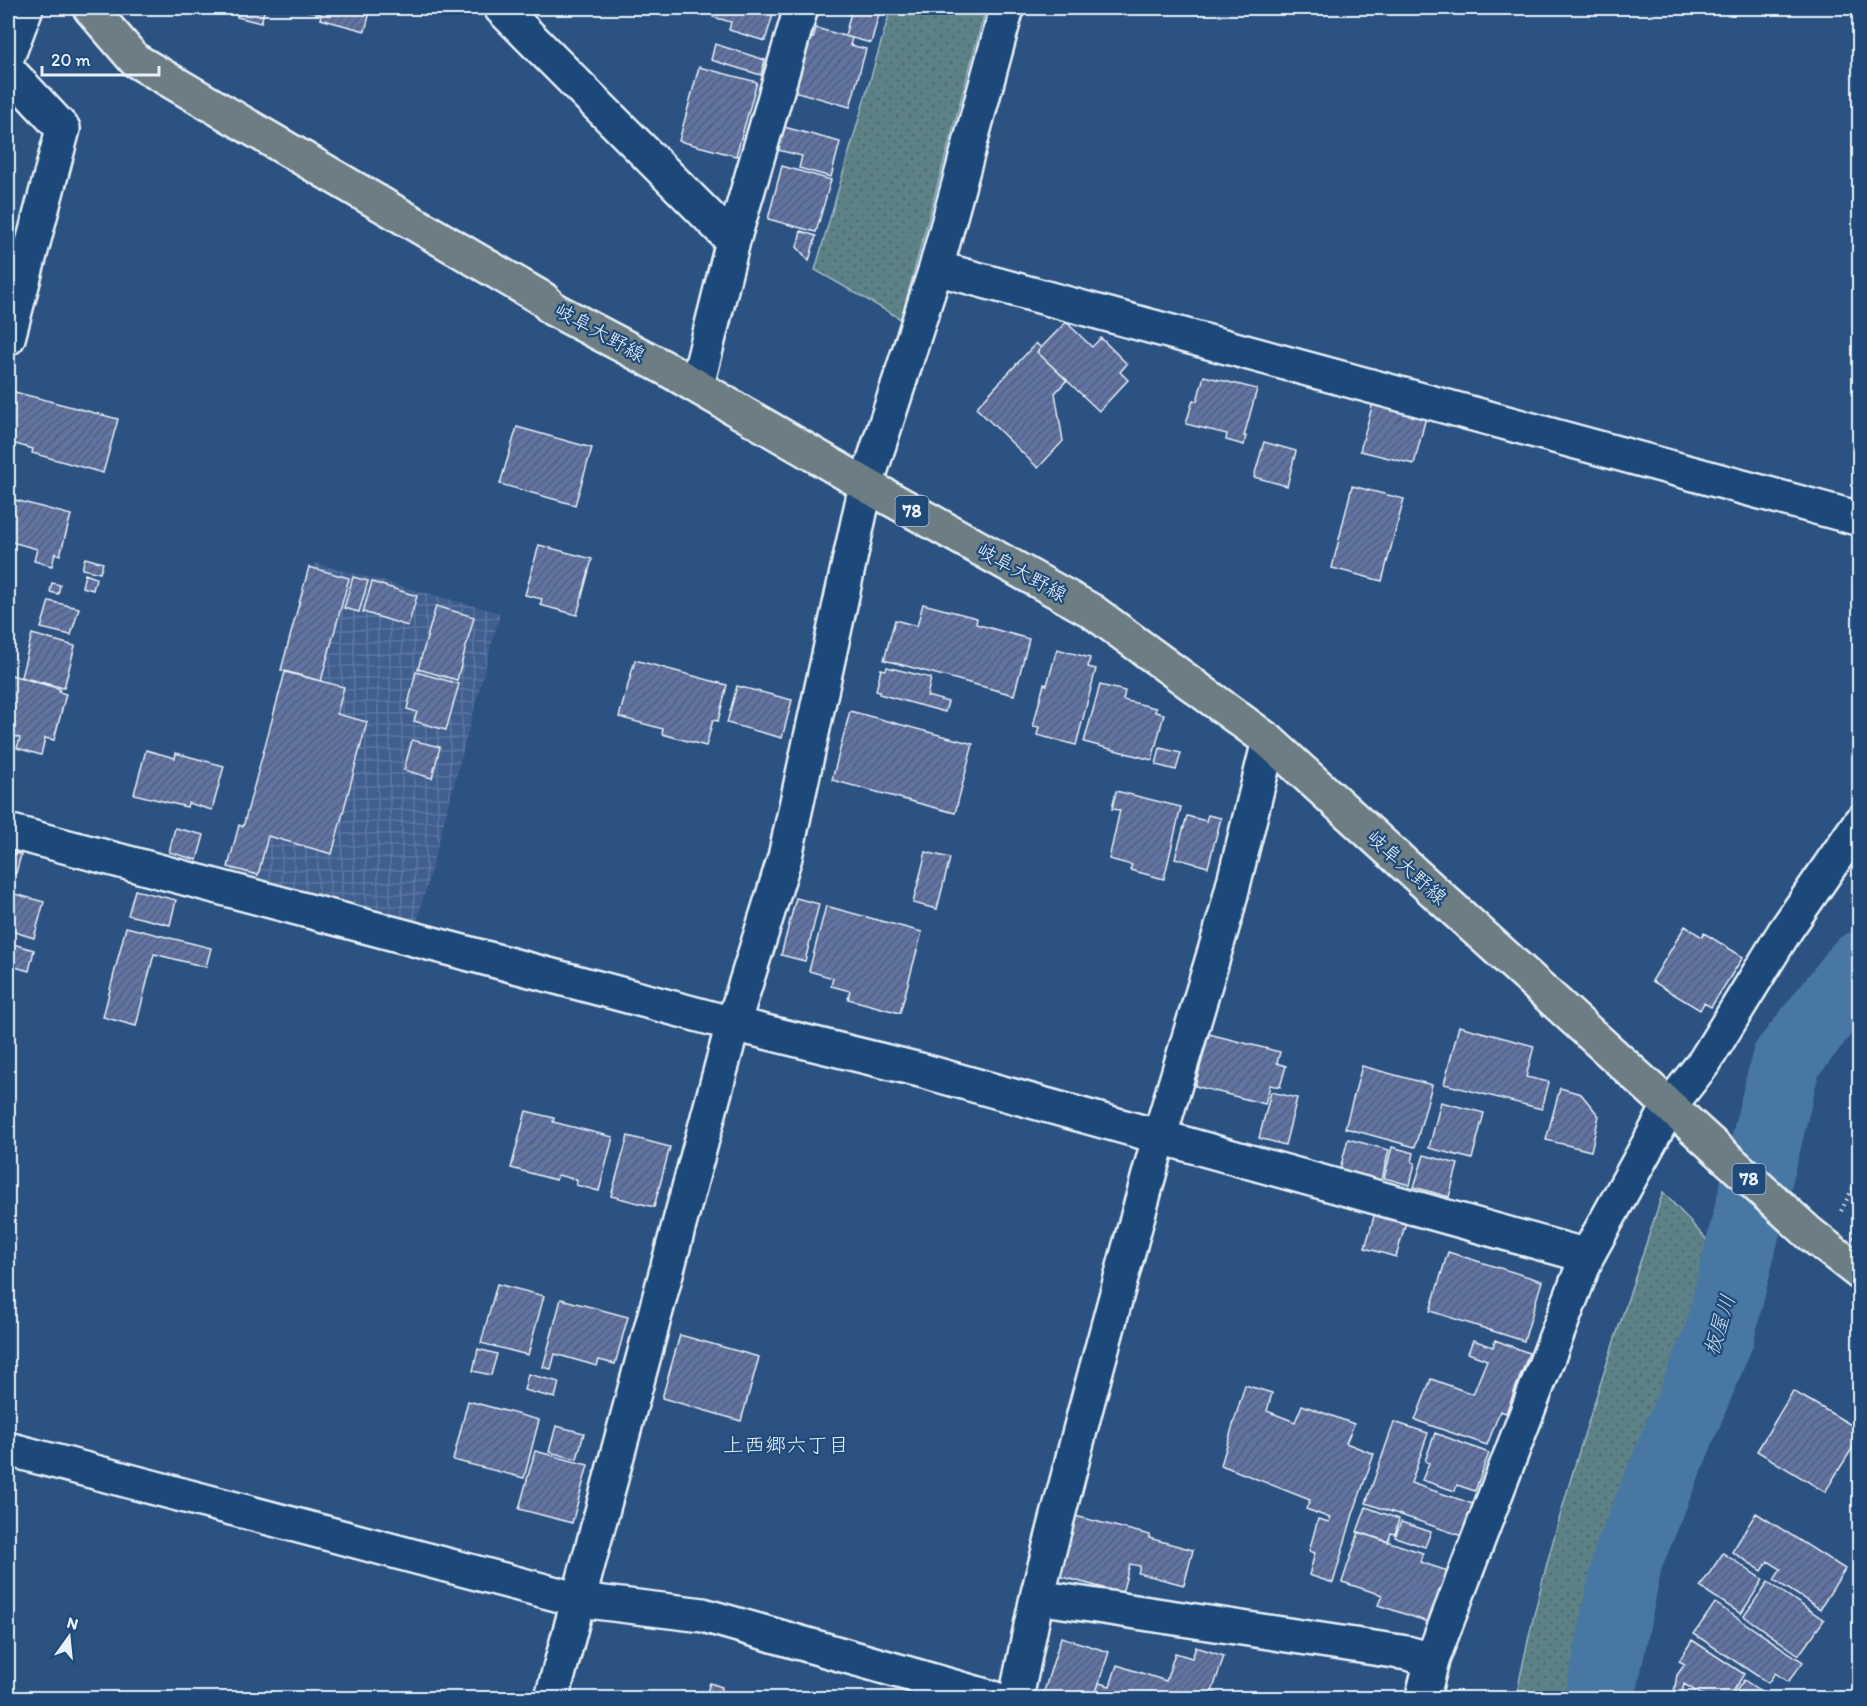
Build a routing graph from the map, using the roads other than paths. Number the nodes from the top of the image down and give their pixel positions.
1 (26, 8) edge
2 (90, 8) edge
3 (501, 8) edge
4 (801, 8) edge
5 (1007, 8) edge
6 (8, 55) edge
7 (8, 70) edge
8 (732, 241) junction
9 (936, 268) junction
10 (8, 338) edge
11 (697, 386) junction
12 (866, 485) junction
13 (1860, 519) edge
14 (1269, 741) junction
15 (1860, 822) edge
16 (8, 831) edge
17 (733, 1024) junction
18 (1679, 1116) junction
19 (1159, 1138) junction
20 (1587, 1256) junction
21 (1860, 1273) edge
22 (8, 1449) edge
23 (1036, 1596) junction
24 (579, 1600) junction
25 (1432, 1660) junction
26 (552, 1698) edge
27 (993, 1698) edge
28 (1016, 1698) edge
29 (1424, 1698) edge

1 - 6 street
2 - 11 main road, 岐阜大野線 / 78
3 - 8 street
4 - 8 street
5 - 9 street
7 - 10 street
8 - 11 street
9 - 12 street
9 - 13 street
11 - 12 main road, 岐阜大野線 / 78
12 - 14 main road, 岐阜大野線 / 78
12 - 17 street
14 - 18 main road, 岐阜大野線 / 78
14 - 19 street
15 - 18 street
16 - 17 street
17 - 19 street
17 - 24 street
18 - 20 street
18 - 21 main road, 岐阜大野線 / 78
19 - 20 street
19 - 23 street
20 - 25 street
22 - 24 street
23 - 25 street
23 - 28 street
24 - 26 street
24 - 27 street
25 - 29 street

